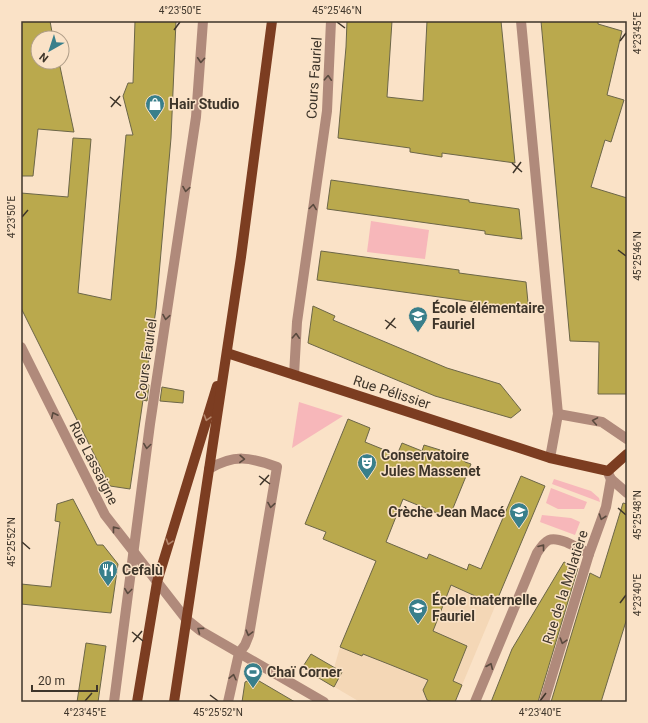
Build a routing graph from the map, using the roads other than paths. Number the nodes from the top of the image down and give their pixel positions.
1 (203, 21) edge
2 (272, 21) edge
3 (331, 21) edge
4 (521, 21) edge
5 (21, 347) edge
6 (227, 354) junction
7 (294, 375) junction
8 (558, 414) junction
9 (627, 438) edge
10 (627, 454) edge
11 (550, 458) junction
12 (209, 470) junction
13 (610, 475) junction
14 (627, 493) edge
15 (133, 552) junction
16 (589, 554) junction
17 (157, 582) junction
18 (186, 618) junction
19 (239, 653) junction
20 (114, 702) edge
21 (137, 702) edge
22 (174, 702) edge
23 (228, 702) edge
24 (324, 702) edge
25 (475, 702) edge
26 (544, 702) edge

1 -> 15 street, Cours Fauriel
2 - 6 main road
7 -> 3 street, Cours Fauriel
4 - 8 street
15 -> 5 street, Rue Lassaigne
6 - 7 main road, Rue Pélissier
6 - 12 main road
6 -> 17 main road
7 - 11 main road, Rue Pélissier
9 -> 8 street
8 - 11 street
10 - 13 main road
11 - 13 main road, Rue Pélissier
12 - 18 main road
12 -> 19 street
13 - 14 street
13 -> 16 street, Rue de la Mulatière
15 - 17 street, Rue Lassaigne
15 -> 20 street, Cours Fauriel
25 -> 16 street
16 -> 26 street, Rue de la Mulatière
17 - 18 street
17 - 21 main road
19 -> 18 street
18 - 22 main road
23 -> 19 street
19 - 24 street

